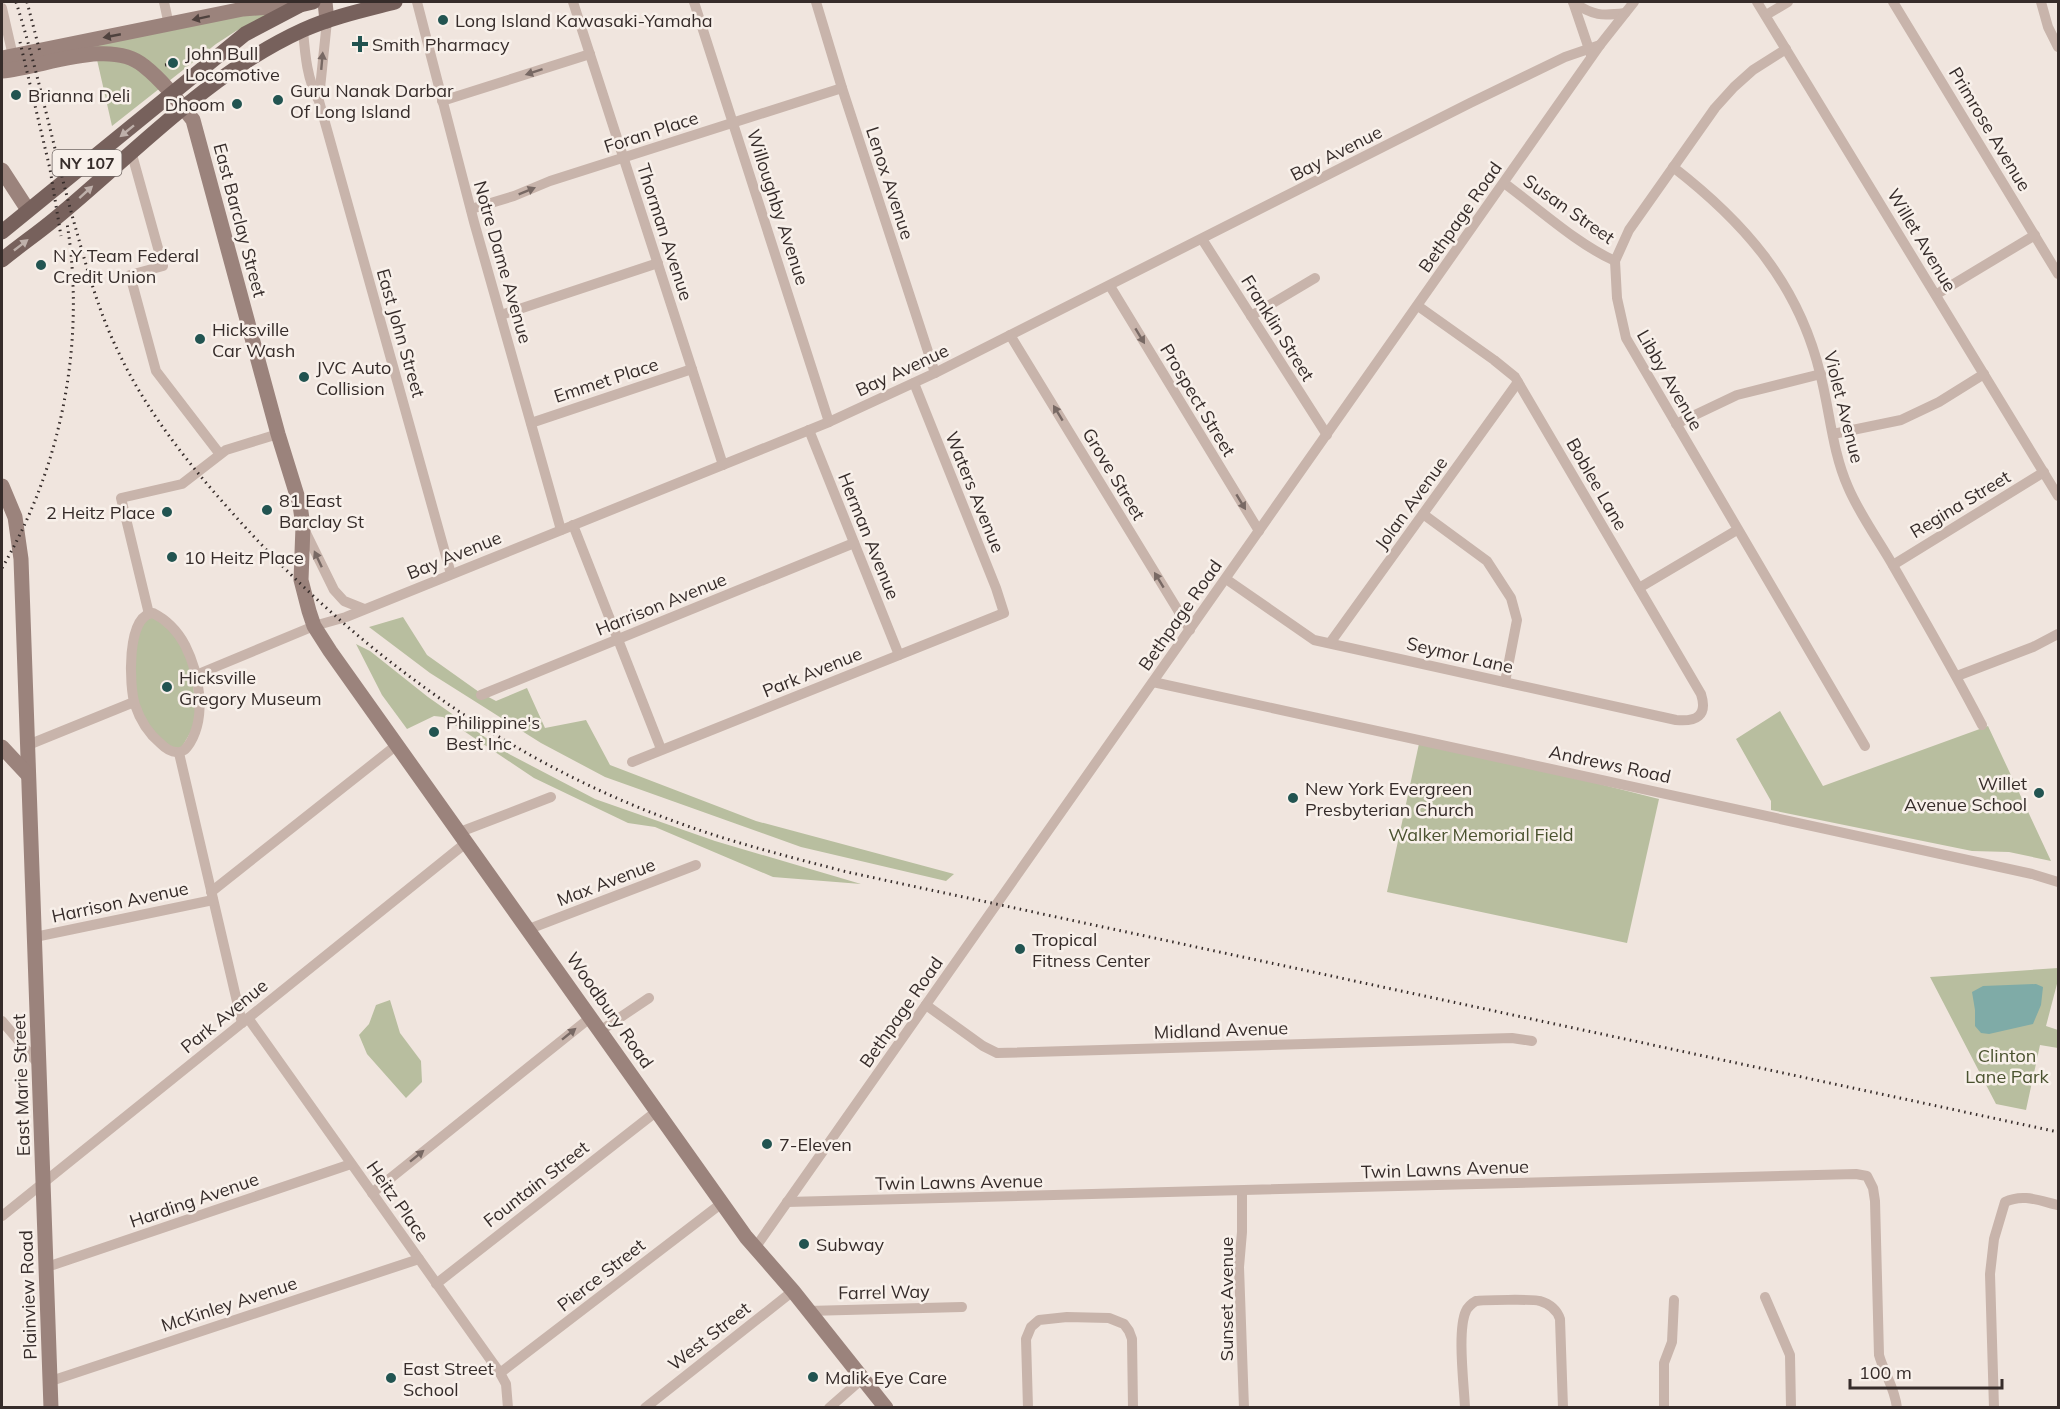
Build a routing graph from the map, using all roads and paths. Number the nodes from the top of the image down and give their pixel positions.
1 (164, 2) edge
2 (304, 2) edge
3 (325, 2) edge
4 (395, 2) edge
5 (417, 2) edge
6 (573, 2) edge
7 (694, 2) edge
8 (816, 2) edge
9 (1573, 2) edge
10 (1634, 2) edge
11 (1757, 2) edge
12 (1788, 2) edge
13 (1893, 2) edge
14 (2041, 2) edge
15 (2, 8) edge
16 (1625, 14) junction
17 (1766, 15) junction
18 (327, 21) junction
19 (169, 25) junction
20 (303, 30) junction
21 (2058, 47) edge
22 (1786, 49) junction
23 (1590, 53) junction
24 (590, 54) junction
25 (6, 57) edge
26 (2, 71) edge
27 (842, 88) junction
28 (172, 94) junction
29 (319, 101) junction
30 (442, 101) junction
31 (182, 107) junction
32 (733, 123) junction
33 (131, 151) junction
34 (624, 158) junction
35 (1673, 167) junction
36 (2, 170) edge
37 (1504, 183) junction
38 (471, 209) junction
39 (28, 210) junction
40 (2, 232) edge
41 (2035, 235) junction
42 (1202, 239) junction
43 (2, 260) edge
44 (1615, 261) junction
45 (658, 263) junction
46 (2058, 274) edge
47 (1315, 278) dead end
48 (1110, 286) junction
49 (1936, 294) junction
50 (1418, 306) junction
51 (501, 315) junction
52 (1251, 316) junction
53 (1010, 335) junction
54 (692, 369) junction
55 (934, 373) junction
56 (1821, 374) junction
57 (1984, 374) junction
58 (1518, 382) junction
59 (914, 383) junction
60 (829, 422) junction
61 (531, 423) junction
62 (1676, 424) junction
63 (808, 430) junction
64 (278, 434) junction
65 (1833, 434) junction
66 (1327, 435) junction
67 (219, 453) junction
68 (723, 465) junction
69 (2044, 472) junction
70 (2, 486) edge
71 (2058, 496) edge
72 (1423, 514) junction
73 (573, 525) junction
74 (303, 526) junction
75 (561, 530) junction
76 (1737, 530) junction
77 (1259, 531) junction
78 (854, 543) junction
79 (1893, 565) junction
80 (451, 574) junction
81 (1226, 579) junction
82 (1639, 588) junction
83 (364, 609) junction
84 (1004, 613) joint
85 (149, 614) junction
86 (314, 626) junction
87 (1190, 630) junction
88 (2058, 634) edge
89 (618, 639) junction
90 (1330, 643) junction
91 (899, 655) junction
92 (196, 675) junction
93 (1957, 676) junction
94 (1153, 682) junction
95 (1505, 682) junction
96 (481, 695) dead end
97 (134, 702) junction
98 (1702, 713) joint
99 (1982, 725) dead end
100 (398, 744) junction
101 (28, 745) junction
102 (1864, 746) dead end
103 (2, 747) edge
104 (661, 749) junction
105 (178, 753) junction
106 (632, 762) dead end
107 (28, 775) junction
108 (551, 797) dead end
109 (464, 837) junction
110 (696, 865) dead end
111 (2058, 882) edge
112 (212, 896) junction
113 (529, 929) junction
114 (35, 938) junction
115 (649, 998) dead end
116 (926, 1005) junction
117 (591, 1017) junction
118 (245, 1021) junction
119 (3, 1027) edge
120 (600, 1031) junction
121 (1532, 1041) dead end
122 (40, 1066) junction
123 (657, 1111) junction
124 (351, 1164) junction
125 (44, 1182) junction
126 (1242, 1191) junction
127 (372, 1193) junction
128 (788, 1202) junction
129 (722, 1203) junction
130 (2058, 1205) edge
131 (2, 1216) edge
132 (755, 1248) junction
133 (419, 1259) junction
134 (47, 1267) junction
135 (436, 1284) junction
136 (793, 1291) junction
137 (1765, 1297) dead end
138 (1674, 1300) dead end
139 (962, 1306) dead end
140 (807, 1311) junction
141 (500, 1373) junction
142 (862, 1379) junction
143 (51, 1381) junction
144 (51, 1407) edge
145 (508, 1407) edge
146 (645, 1407) edge
147 (829, 1407) edge
148 (885, 1407) edge
149 (1028, 1407) edge
150 (1133, 1407) edge
151 (1244, 1407) edge
152 (1465, 1407) edge
153 (1563, 1407) edge
154 (1664, 1407) edge
155 (1791, 1407) edge
156 (1897, 1407) edge
157 (1995, 1407) edge

1 - 19 street
2 -> 19 main road
2 - 20 main road
2 - 28 main road, NY 107
3 - 18 main road
4 - 18 main road, NY 107
5 - 30 street, Notre Dame Avenue
6 - 24 street, Thorman Avenue
7 - 32 street, Willoughby Avenue
8 - 27 street, Lenox Avenue
9 - 16 street
9 - 23 street
10 - 16 street
11 - 17 street, Willet Avenue
12 - 17 street
13 - 41 street, Primrose Avenue
14 - 21 street
15 - 25 street
16 - 23 street, Bay Avenue
17 - 22 street, Willet Avenue
18 - 20 main road, NY 107
29 -> 18 street, East John Street
19 -> 25 main road
20 - 29 street, East John Street
20 - 31 main road, NY 107
22 - 35 street, Libby Avenue
22 - 49 street, Willet Avenue
23 - 37 street, Bethpage Road
23 - 42 street, Bay Avenue
24 -> 30 street
24 - 34 street, Thorman Avenue
26 - 28 main road, East Barclay Street
27 - 32 street, Foran Place
27 - 55 street, Lenox Avenue
28 - 31 main road, East Barclay Street
28 -> 39 main road, NY 107
29 - 80 street, East John Street
30 - 38 street, Notre Dame Avenue
31 - 33 main road, NY 107
31 - 64 main road, East Barclay Street
32 - 34 street, Foran Place
32 - 60 street, Willoughby Avenue
43 -> 33 main road, NY 107
33 - 67 street
38 -> 34 street, Foran Place
34 - 45 street, Thorman Avenue
35 - 44 street, Libby Avenue
35 - 56 street, Violet Avenue
36 - 39 main road
37 - 44 street, Susan Street
37 - 50 street, Bethpage Road
38 - 51 street, Notre Dame Avenue
39 - 40 main road, NY 107
41 - 46 street, Primrose Avenue
41 - 49 street
42 - 48 street, Bay Avenue
42 - 52 street, Franklin Street
44 - 62 street, Libby Avenue
45 - 51 street
45 - 54 street, Thorman Avenue
47 - 52 street
48 - 53 street, Bay Avenue
48 -> 77 street, Prospect Street
49 - 57 street, Willet Avenue
50 - 58 street, Boblee Lane
50 - 66 street, Bethpage Road
51 - 61 street, Notre Dame Avenue
52 - 66 street, Franklin Street
53 - 55 street, Bay Avenue
87 -> 53 street, Grove Street
54 - 61 street, Emmet Place
54 - 68 street, Thorman Avenue
55 - 59 street, Bay Avenue
56 - 62 street
56 - 65 street, Violet Avenue
57 - 65 street
57 - 69 street, Willet Avenue
58 - 72 street, Jolan Avenue
58 - 82 street, Boblee Lane
59 - 60 street, Bay Avenue
59 - 84 street, Waters Avenue
60 - 63 street, Bay Avenue
61 - 75 street, Notre Dame Avenue
62 - 76 street, Libby Avenue
63 - 68 street, Bay Avenue
63 - 78 street, Herman Avenue
64 - 67 street
64 - 74 main road, East Barclay Street
65 - 79 street, Violet Avenue
66 - 77 street, Bethpage Road
67 - 85 street
68 - 73 street, Bay Avenue
69 - 71 street, Willet Avenue
69 - 79 street, Regina Street
70 - 101 main road, East Marie Street
72 - 90 street, Jolan Avenue
72 - 95 street
73 - 75 street, Bay Avenue
73 - 89 street
83 -> 74 street
74 - 86 main road, East Barclay Street
75 - 80 street, Bay Avenue
76 - 82 street
76 - 102 street, Libby Avenue
77 - 81 street, Bethpage Road
78 - 89 street, Harrison Avenue
78 - 91 street, Herman Avenue
79 - 93 street, Violet Avenue
80 - 83 street, Bay Avenue
81 - 87 street, Bethpage Road
81 - 90 street, Seymor Lane
82 - 98 street, Boblee Lane
83 - 86 street, Bay Avenue
84 - 91 street, Park Avenue
85 - 92 street
85 - 97 street
86 - 92 street, Bay Avenue
86 - 100 main road, Woodbury Road
87 - 94 street, Bethpage Road
88 - 93 street
89 - 96 street, Harrison Avenue
89 - 104 street
90 - 95 street, Seymor Lane
91 - 104 street, Park Avenue
92 - 105 street
93 - 99 street, Violet Avenue
94 - 111 street, Andrews Road
94 - 116 street, Bethpage Road
95 - 98 street, Seymor Lane
97 - 101 street
97 - 105 street
100 - 109 main road, Woodbury Road
100 - 112 street, Harrison Avenue
101 - 107 main road, East Marie Street
103 - 107 main road
104 - 106 street, Park Avenue
105 - 112 street, Heitz Place
107 - 114 main road, East Marie Street
108 - 109 street, Park Avenue
109 - 113 main road, Woodbury Road
109 - 118 street, Park Avenue
110 - 113 street, Max Avenue
112 - 114 street, Harrison Avenue
112 - 118 street, Heitz Place
113 - 117 main road, Woodbury Road
114 - 122 main road, East Marie Street
115 - 120 street
116 - 121 street, Midland Avenue
116 - 128 street, Bethpage Road
117 - 120 main road, Woodbury Road
127 -> 117 street
118 - 124 street, Heitz Place
118 - 125 street, Park Avenue
119 - 122 street
120 - 123 main road, Woodbury Road
122 - 125 main road, East Marie Street
123 - 129 main road, Woodbury Road
123 - 135 street, Fountain Street
124 - 127 street, Heitz Place
124 - 134 street, Harding Avenue
125 - 131 street, Park Avenue
125 - 134 main road, Plainview Road
126 - 128 street, Twin Lawns Avenue
126 - 151 street, Sunset Avenue
126 - 156 street, Twin Lawns Avenue
127 - 133 street, Heitz Place
128 - 132 street, Bethpage Road
129 - 132 main road, Woodbury Road
129 - 141 street, Pierce Street
130 - 157 street
132 - 136 main road, Woodbury Road
133 - 135 street, Heitz Place
133 - 143 street, McKinley Avenue
134 - 143 main road, Plainview Road
135 - 141 street, Heitz Place
136 - 140 main road, Woodbury Road
136 - 146 street, West Street
137 - 155 street
138 - 154 street
139 - 140 street, Farrel Way
140 - 142 main road, Woodbury Road
141 - 145 street, Heitz Place
142 - 147 street
142 - 148 main road, Woodbury Road
143 - 144 main road, Plainview Road
149 - 150 street
152 - 153 street

